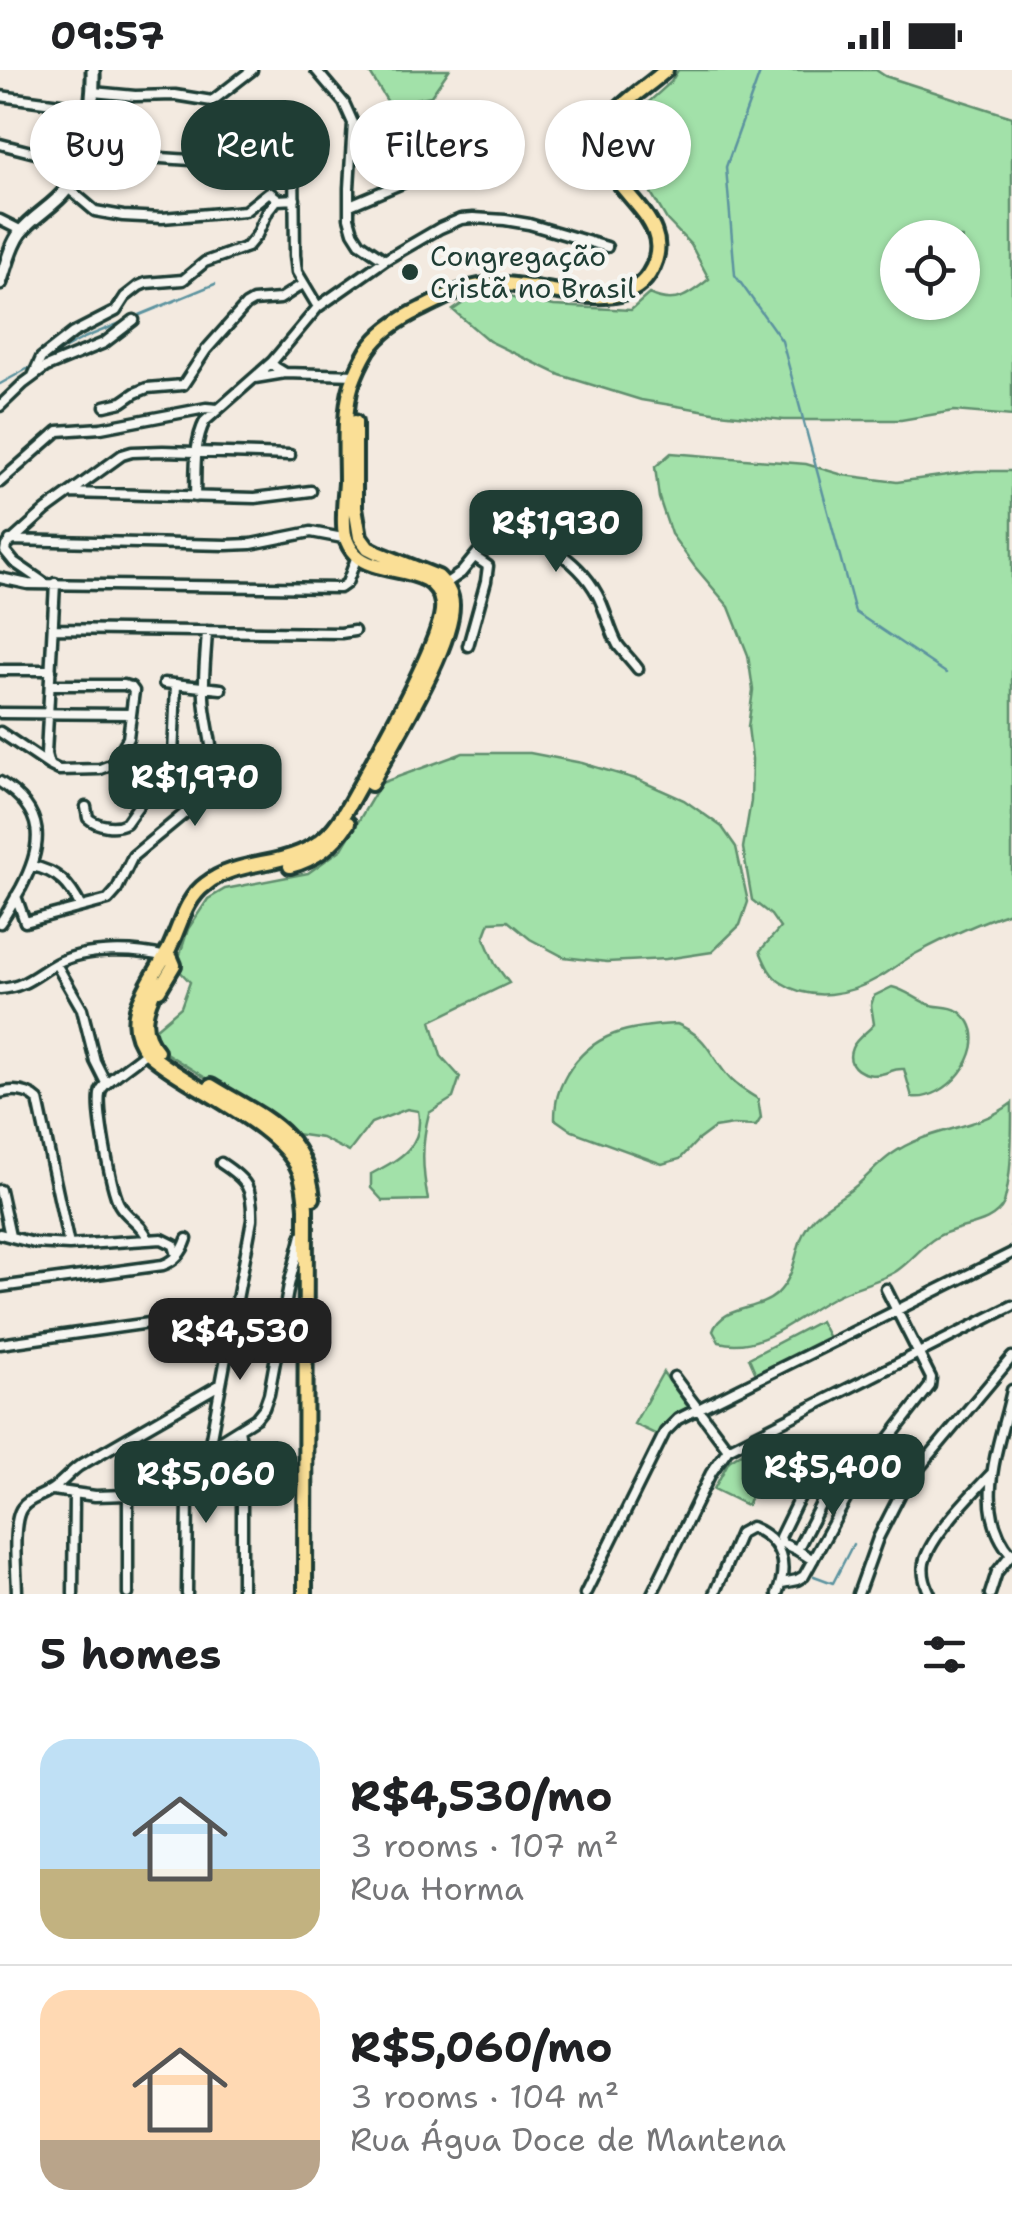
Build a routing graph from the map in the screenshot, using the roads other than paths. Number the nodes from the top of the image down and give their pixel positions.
1 (93, 70) edge
2 (252, 70) edge
3 (316, 70) edge
4 (661, 73) edge
5 (94, 92) junction
6 (0, 96) edge
7 (30, 100) edge
8 (92, 100) edge
9 (350, 114) edge
10 (0, 144) edge
11 (30, 152) edge
12 (66, 190) edge
13 (70, 190) edge
14 (295, 190) edge
15 (351, 190) edge
16 (384, 190) edge
17 (278, 199) junction
18 (295, 199) junction
19 (350, 204) junction
20 (0, 220) edge
21 (22, 231) junction
22 (7, 246) edge
23 (607, 247) dead end
24 (385, 260) junction
25 (0, 283) edge
26 (303, 284) junction
27 (318, 307) junction
28 (134, 320) dead end
29 (272, 362) junction
30 (285, 373) junction
31 (357, 375) junction
32 (34, 376) junction
33 (254, 378) junction
34 (0, 406) edge
35 (105, 406) dead end
36 (219, 409) junction
37 (197, 452) junction
38 (290, 456) dead end
39 (0, 482) edge
40 (312, 491) dead end
41 (70, 493) junction
42 (195, 498) junction
43 (353, 538) junction
44 (10, 540) junction
45 (357, 556) junction
46 (475, 556) junction
47 (393, 559) junction
48 (0, 578) edge
49 (50, 584) junction
50 (445, 584) junction
51 (52, 629) junction
52 (354, 630) dead end
53 (207, 631) junction
54 (468, 646) dead end
55 (638, 669) dead end
56 (0, 670) edge
57 (51, 670) junction
58 (164, 683) dead end
59 (176, 684) junction
60 (50, 685) junction
61 (204, 687) junction
62 (221, 688) dead end
63 (0, 713) edge
64 (49, 713) junction
65 (131, 714) junction
66 (0, 732) edge
67 (113, 764) junction
68 (48, 765) junction
69 (0, 782) edge
70 (145, 796) junction
71 (86, 807) dead end
72 (32, 866) junction
73 (16, 896) junction
74 (82, 908) junction
75 (0, 923) edge
76 (168, 957) junction
77 (56, 964) junction
78 (0, 989) edge
79 (136, 1028) junction
80 (150, 1049) junction
81 (133, 1064) junction
82 (105, 1084) junction
83 (0, 1093) edge
84 (221, 1162) dead end
85 (0, 1190) edge
86 (5, 1235) edge
87 (148, 1239) junction
88 (187, 1239) dead end
89 (69, 1245) junction
90 (302, 1246) junction
91 (1012, 1253) edge
92 (177, 1255) junction
93 (0, 1287) edge
94 (886, 1289) dead end
95 (1012, 1306) edge
96 (896, 1310) junction
97 (235, 1311) junction
98 (0, 1344) edge
99 (918, 1354) junction
100 (1012, 1356) edge
101 (674, 1377) dead end
102 (220, 1384) junction
103 (1012, 1390) edge
104 (697, 1409) junction
105 (239, 1429) junction
106 (208, 1448) junction
107 (728, 1449) junction
108 (184, 1463) junction
109 (992, 1472) junction
110 (855, 1476) junction
111 (830, 1486) dead end
112 (53, 1490) junction
113 (74, 1494) junction
114 (128, 1494) junction
115 (797, 1550) junction
116 (1012, 1554) edge
117 (813, 1560) junction
118 (780, 1591) edge
119 (16, 1594) edge
120 (73, 1594) edge
121 (128, 1594) edge
122 (187, 1594) edge
123 (242, 1594) edge
124 (305, 1594) edge
125 (314, 1594) edge
126 (585, 1594) edge
127 (652, 1594) edge
128 (714, 1594) edge
129 (858, 1594) edge
130 (930, 1594) edge
131 (990, 1594) edge

1 - 5 main road
2 - 5 street
3 - 9 street
4 - 31 main road
5 - 8 main road
6 - 7 street
10 - 11 street
12 - 21 main road
13 - 17 street
14 - 18 street
15 - 19 street
16 - 19 street
17 - 18 street
17 - 32 street
18 - 26 street
19 - 24 street
20 - 21 street
21 - 22 main road
22 - 25 main road
23 - 24 street
24 - 27 street
26 - 27 street
26 - 35 street
27 - 29 street
28 - 32 street
29 - 30 street
29 - 33 street
30 - 31 street
30 - 33 street
31 - 43 main road
32 - 34 street
33 - 36 street
36 - 37 street
36 - 39 street
37 - 38 street
37 - 41 street
37 - 42 street
40 - 42 street
41 - 42 street
41 - 44 street
43 - 44 street
43 - 45 main road
43 - 47 main road
44 - 49 street
45 - 47 main road
45 - 49 street
45 - 76 main road
46 - 50 street
46 - 54 street
46 - 55 street
47 - 50 main road
48 - 49 street
49 - 51 street
50 - 76 main road
51 - 53 street
51 - 57 street
52 - 53 street
53 - 61 street
56 - 57 street
57 - 60 street
58 - 59 street
59 - 61 street
59 - 70 street
60 - 64 street
60 - 65 street
61 - 62 street
61 - 74 street
63 - 64 street
64 - 65 street
64 - 68 street
65 - 67 street
66 - 68 street
67 - 68 street
67 - 70 street
69 - 72 street
70 - 71 street
72 - 73 street
72 - 74 street
73 - 74 street
73 - 75 street
76 - 77 street
76 - 79 main road
76 - 80 main road
77 - 78 street
77 - 82 street
79 - 80 main road
79 - 81 street
80 - 81 street
80 - 90 main road
80 - 125 main road
81 - 82 street
82 - 87 street
83 - 89 street
84 - 97 street
85 - 86 street
86 - 89 street
87 - 89 street
87 - 92 street
88 - 92 street
90 - 105 street
90 - 124 main road
91 - 96 street
92 - 93 street
94 - 96 street
95 - 99 street
96 - 99 street
96 - 104 street
97 - 98 street
97 - 102 street
99 - 107 street
99 - 110 street
100 - 129 street
101 - 104 street
102 - 106 street
102 - 112 street
103 - 109 street
104 - 107 street
104 - 126 street
105 - 106 street
105 - 123 street
106 - 108 street
107 - 127 street
108 - 114 street
108 - 122 street
109 - 116 street
109 - 130 street
110 - 115 street
110 - 117 street
111 - 115 street
112 - 113 street
112 - 119 street
113 - 114 street
113 - 120 street
114 - 121 street
115 - 117 street
116 - 131 street
117 - 118 street
118 - 128 street

